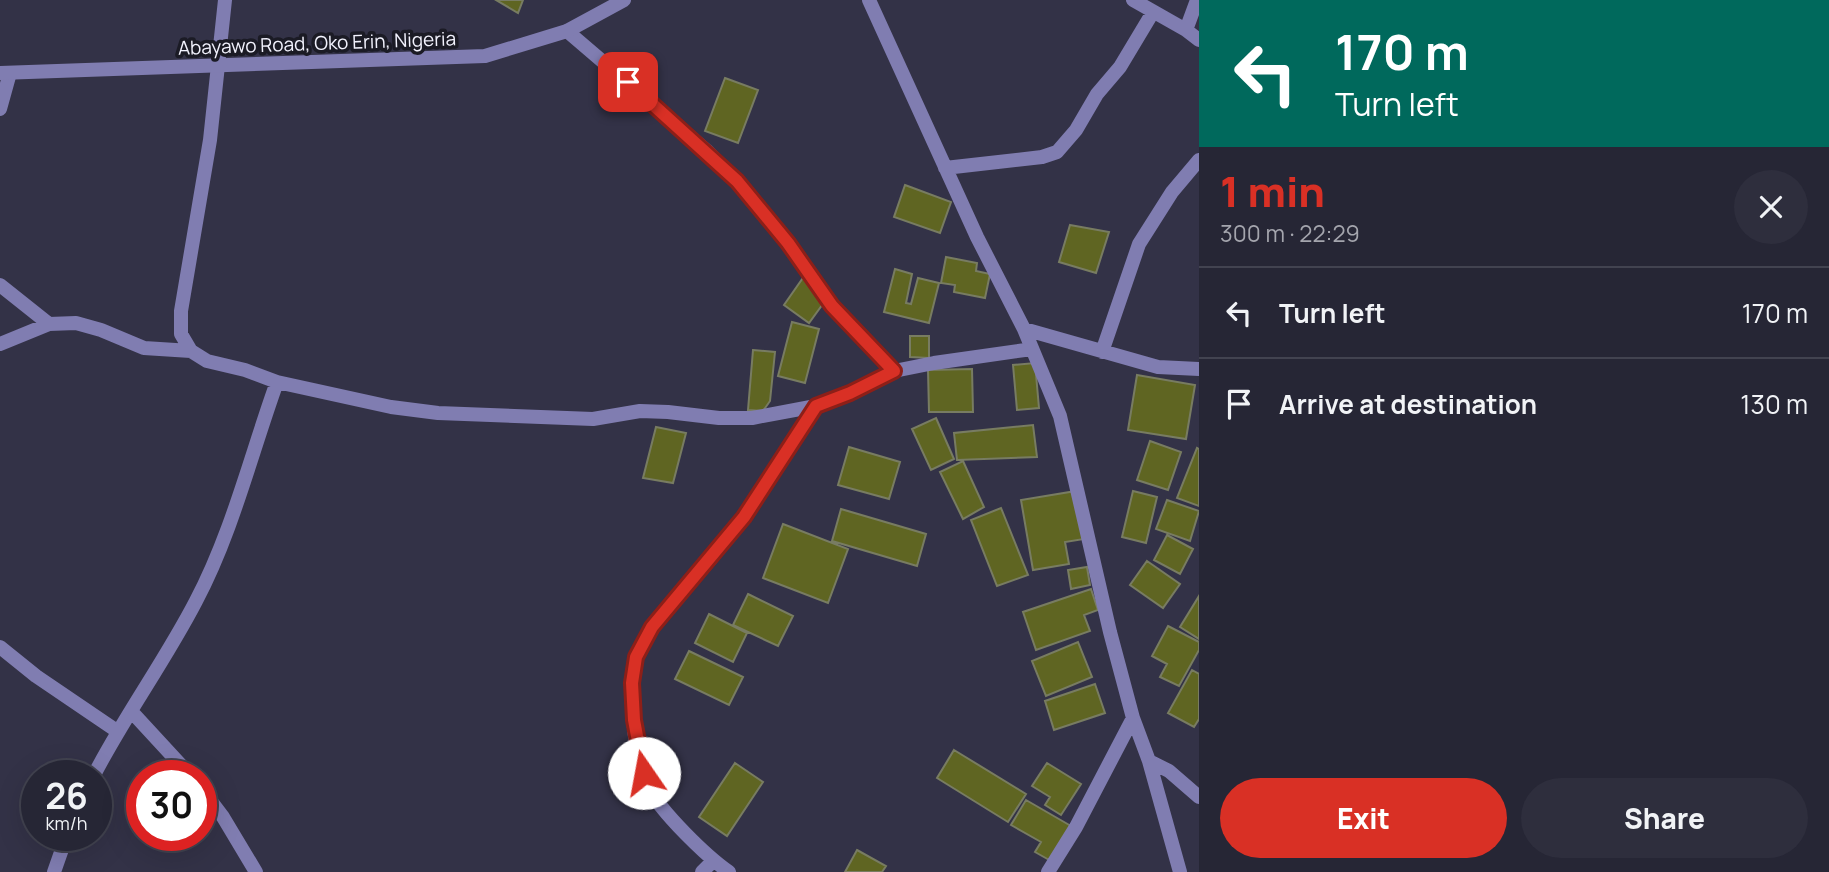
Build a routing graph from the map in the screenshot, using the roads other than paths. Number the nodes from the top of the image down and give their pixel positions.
1 (225, 0) edge
2 (624, 0) edge
3 (869, 0) edge
4 (1133, 0) edge
5 (1197, 0) edge
6 (1153, 12) junction
7 (1186, 30) junction
8 (567, 31) junction
9 (1199, 40) edge
10 (218, 67) junction
11 (5, 73) edge
12 (0, 109) edge
13 (1199, 160) edge
14 (945, 168) junction
15 (0, 285) edge
16 (49, 324) junction
17 (1024, 329) junction
18 (0, 344) edge
19 (1032, 349) junction
20 (191, 351) junction
21 (1101, 352) junction
22 (1199, 369) edge
23 (894, 371) junction
24 (277, 382) junction
25 (816, 406) junction
26 (0, 647) edge
27 (131, 711) junction
28 (1133, 718) junction
29 (117, 731) junction
30 (102, 760) edge
31 (176, 760) edge
32 (1149, 761) junction
33 (1199, 797) edge
34 (217, 809) edge
35 (61, 851) edge
36 (713, 861) junction
37 (54, 872) edge
38 (256, 872) edge
39 (702, 872) edge
40 (729, 872) edge
41 (1048, 872) edge
42 (1180, 872) edge

1 - 10 street
2 - 8 street, Abayawo Road, Oko Erin, Nigeria
3 - 14 street
4 - 6 street
5 - 7 street
6 - 7 street
6 - 14 street
7 - 9 street
8 - 10 street, Abayawo Road, Oko Erin, Nigeria
8 - 23 street
10 - 11 street, Abayawo Road, Oko Erin, Nigeria
10 - 20 street
11 - 12 street
13 - 21 street
14 - 17 street
15 - 16 street
16 - 18 street
16 - 20 street
17 - 19 street
17 - 21 street
19 - 23 street
19 - 28 street
20 - 24 street
21 - 22 street
23 - 25 street
24 - 25 street
24 - 27 street
25 - 36 street
26 - 29 street
27 - 29 street
27 - 31 street
28 - 32 street
28 - 41 street
29 - 30 street
32 - 33 street
32 - 42 street
34 - 38 street
35 - 37 street
36 - 39 street
36 - 40 street

